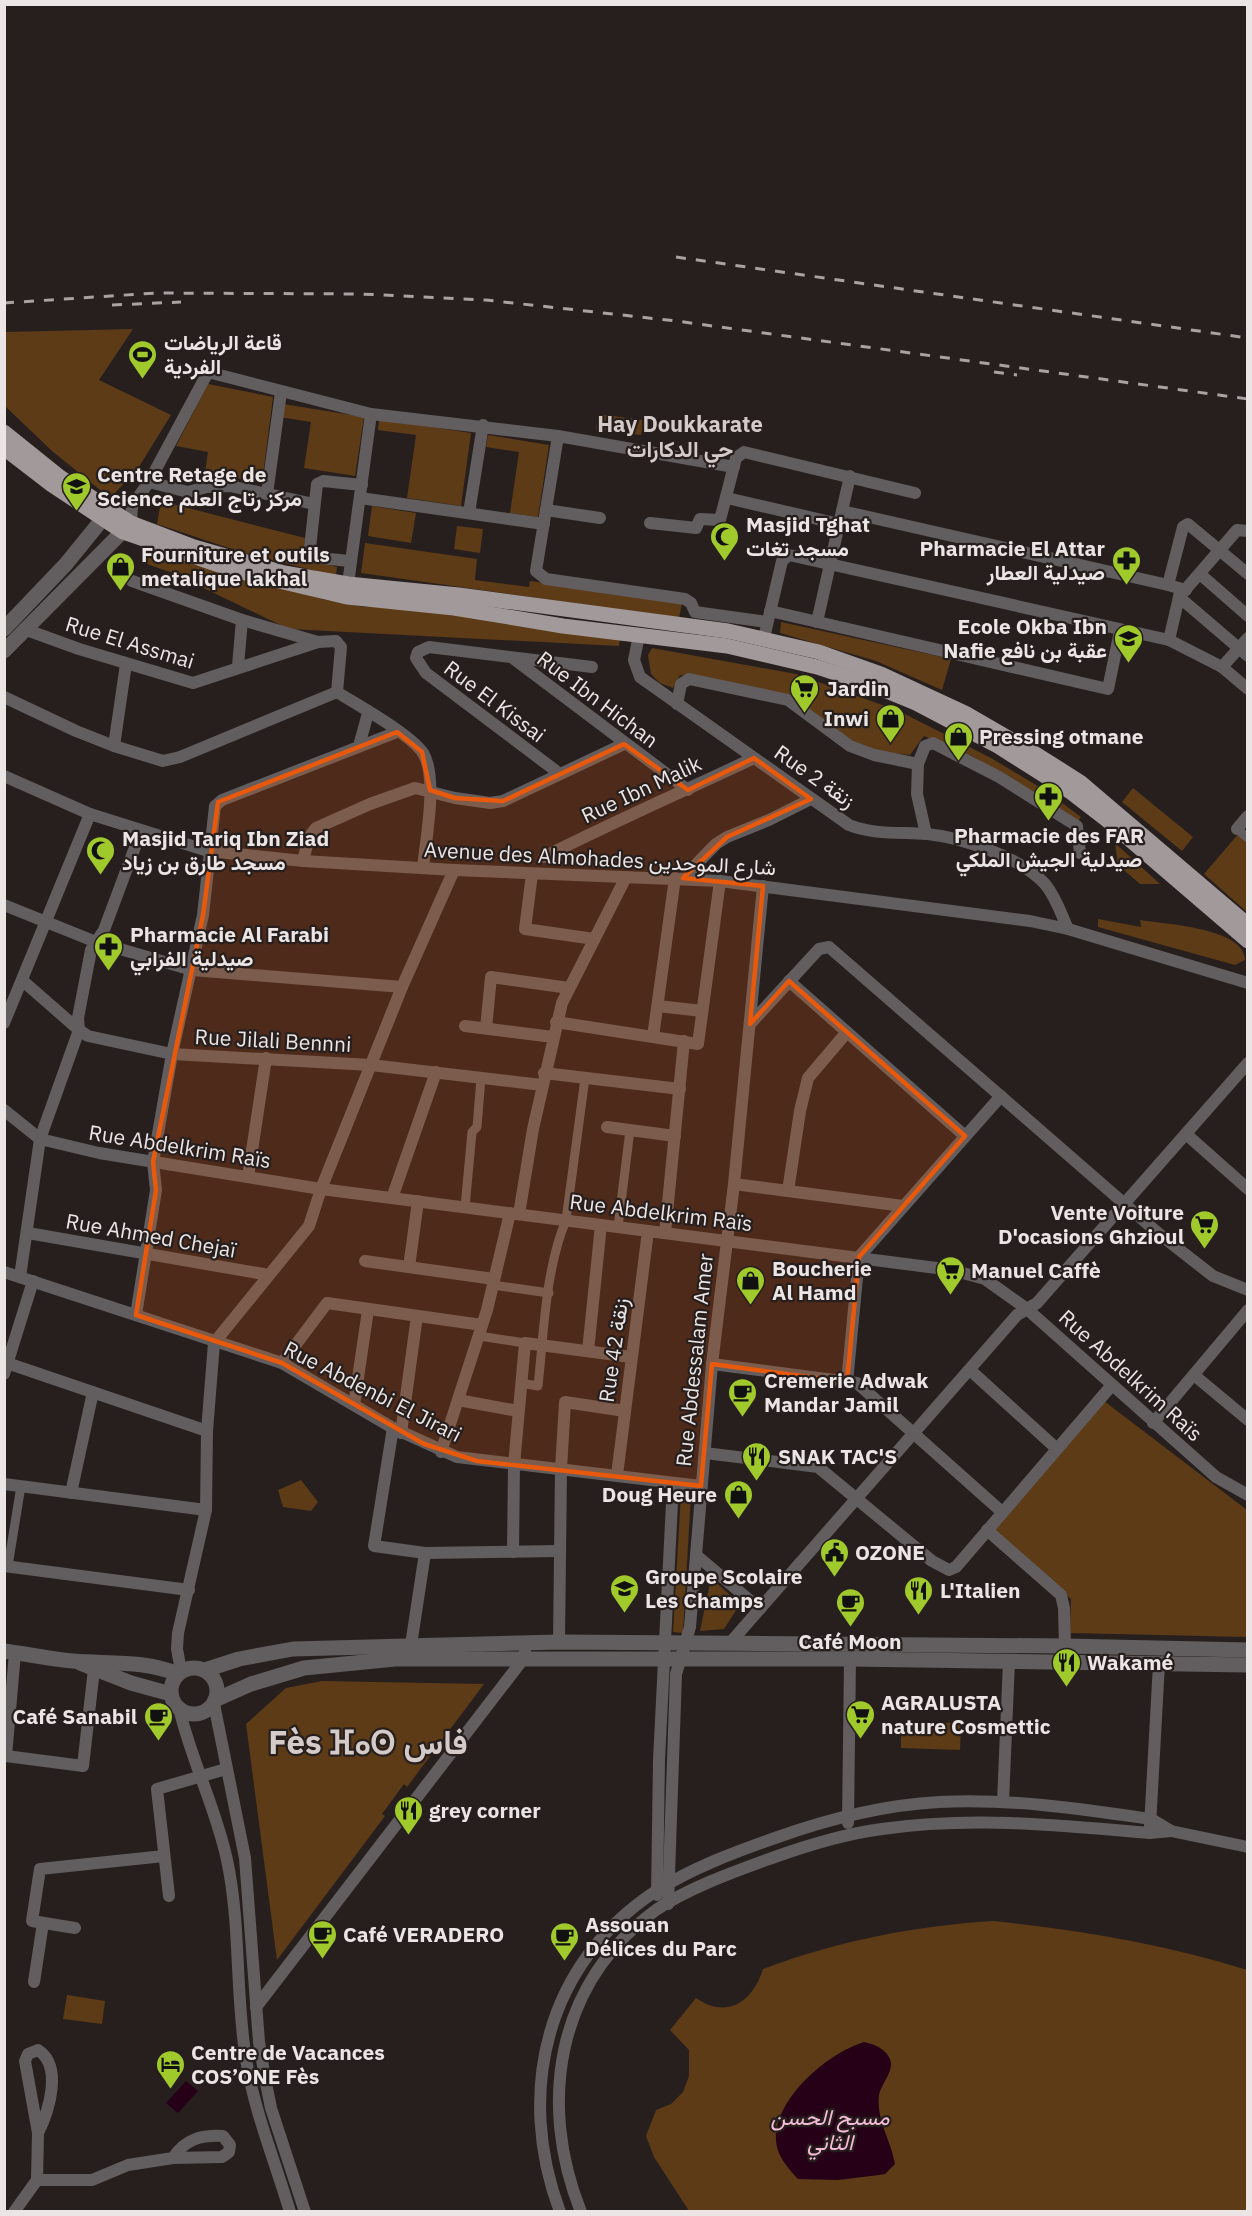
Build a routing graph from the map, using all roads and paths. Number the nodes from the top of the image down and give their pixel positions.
1 (280, 392) junction
2 (371, 414) junction
3 (483, 425) junction
4 (4, 432) edge
5 (558, 436) junction
6 (4, 447) edge
7 (734, 467) junction
8 (850, 476) junction
9 (149, 482) junction
10 (362, 485) junction
11 (915, 493) dead end
12 (267, 494) junction
13 (360, 498) junction
14 (727, 498) junction
15 (314, 504) junction
16 (132, 506) junction
17 (546, 510) junction
18 (842, 511) junction
19 (469, 513) junction
20 (105, 515) junction
21 (600, 519) dead end
22 (650, 523) dead end
23 (544, 524) junction
24 (839, 524) junction
25 (127, 528) junction
26 (1248, 531) edge
27 (1220, 550) junction
28 (349, 561) junction
29 (829, 564) junction
30 (1200, 574) junction
31 (1248, 574) edge
32 (132, 581) dead end
33 (348, 584) junction
34 (1168, 585) junction
35 (1182, 592) junction
36 (769, 616) junction
37 (1248, 616) edge
38 (242, 620) junction
39 (817, 622) junction
40 (4, 629) edge
41 (24, 629) junction
42 (1120, 630) junction
43 (639, 635) junction
44 (764, 638) junction
45 (1248, 638) edge
46 (1169, 640) junction
47 (323, 641) junction
48 (4, 651) edge
49 (1243, 652) edge
50 (514, 659) junction
51 (126, 664) junction
52 (238, 666) junction
53 (592, 667) dead end
54 (1222, 667) junction
55 (1248, 689) edge
56 (337, 692) junction
57 (4, 697) edge
58 (677, 704) junction
59 (368, 712) junction
60 (397, 732) junction
61 (624, 744) junction
62 (114, 746) junction
63 (359, 746) junction
64 (754, 758) junction
65 (918, 764) junction
66 (560, 774) junction
67 (4, 776) edge
68 (430, 790) junction
69 (688, 790) junction
70 (811, 799) junction
71 (90, 814) junction
72 (1248, 816) edge
73 (1237, 829) joint
74 (141, 831) junction
75 (926, 834) junction
76 (1248, 838) edge
77 (208, 851) junction
78 (1080, 853) dead end
79 (544, 857) dead end
80 (303, 861) junction
81 (423, 867) junction
82 (454, 870) junction
83 (532, 874) junction
84 (626, 877) junction
85 (679, 878) junction
86 (720, 881) junction
87 (763, 886) junction
88 (4, 905) edge
89 (46, 921) junction
90 (1248, 925) edge
91 (1068, 929) junction
92 (594, 939) junction
93 (1248, 941) edge
94 (96, 942) junction
95 (192, 970) junction
96 (23, 981) junction
97 (789, 981) junction
98 (1248, 983) edge
99 (402, 987) junction
100 (568, 988) junction
101 (658, 1006) junction
102 (702, 1011) junction
103 (4, 1023) edge
104 (556, 1023) junction
105 (750, 1024) junction
106 (465, 1026) dead end
107 (486, 1028) junction
108 (79, 1030) junction
109 (847, 1032) junction
110 (553, 1037) junction
111 (653, 1037) junction
112 (684, 1041) junction
113 (172, 1053) junction
114 (266, 1058) junction
115 (1248, 1063) edge
116 (371, 1065) junction
117 (436, 1072) junction
118 (481, 1078) junction
119 (585, 1078) junction
120 (543, 1079) junction
121 (680, 1089) junction
122 (1001, 1096) junction
123 (4, 1110) edge
124 (607, 1127) dead end
125 (630, 1130) junction
126 (1186, 1134) junction
127 (675, 1136) junction
128 (965, 1137) junction
129 (40, 1139) junction
130 (153, 1162) junction
131 (248, 1177) junction
132 (734, 1184) junction
133 (321, 1189) junction
134 (1248, 1189) edge
135 (788, 1191) junction
136 (392, 1198) junction
137 (418, 1201) junction
138 (1124, 1203) junction
139 (903, 1206) junction
140 (465, 1207) junction
141 (515, 1213) junction
142 (566, 1220) junction
143 (601, 1225) junction
144 (618, 1227) junction
145 (648, 1231) junction
146 (28, 1233) junction
147 (665, 1233) junction
148 (726, 1240) junction
149 (145, 1254) junction
150 (859, 1257) junction
151 (364, 1261) dead end
152 (409, 1268) junction
153 (4, 1272) edge
154 (269, 1275) junction
155 (20, 1277) junction
156 (33, 1281) junction
157 (494, 1282) junction
158 (1248, 1290) edge
159 (549, 1293) junction
160 (1027, 1309) junction
161 (368, 1310) junction
162 (1248, 1310) edge
163 (136, 1315) junction
164 (417, 1316) junction
165 (481, 1330) junction
166 (214, 1343) junction
167 (525, 1343) junction
168 (542, 1345) junction
169 (588, 1351) junction
170 (631, 1357) junction
171 (282, 1364) junction
172 (712, 1364) junction
173 (5, 1366) edge
174 (970, 1370) junction
175 (1194, 1375) junction
176 (847, 1382) junction
177 (521, 1383) junction
178 (1112, 1385) junction
179 (93, 1392) junction
180 (458, 1400) junction
181 (354, 1406) junction
182 (518, 1411) junction
183 (625, 1411) junction
184 (1248, 1420) edge
185 (1153, 1423) junction
186 (397, 1430) junction
187 (207, 1431) junction
188 (913, 1434) junction
189 (1058, 1449) junction
190 (441, 1452) junction
191 (705, 1452) junction
192 (514, 1465) junction
193 (561, 1469) junction
194 (617, 1475) junction
195 (673, 1483) junction
196 (4, 1484) edge
197 (21, 1486) junction
198 (701, 1486) junction
199 (71, 1493) junction
200 (1248, 1495) edge
201 (858, 1497) junction
202 (206, 1509) junction
203 (1002, 1512) junction
204 (987, 1530) junction
205 (559, 1551) junction
206 (425, 1552) junction
207 (513, 1552) junction
208 (696, 1555) junction
209 (6, 1566) edge
210 (189, 1590) junction
211 (760, 1609) junction
212 (559, 1641) junction
213 (526, 1642) junction
214 (666, 1643) junction
215 (686, 1643) junction
216 (730, 1643) junction
217 (411, 1645) junction
218 (1065, 1646) junction
219 (1248, 1650) edge
220 (10, 1652) edge
221 (524, 1658) junction
222 (672, 1659) junction
223 (850, 1659) junction
224 (75, 1661) junction
225 (1009, 1661) junction
226 (1159, 1664) junction
227 (1248, 1665) edge
228 (94, 1669) junction
229 (205, 1670) junction
230 (179, 1672) junction
231 (171, 1695) junction
232 (215, 1702) junction
233 (179, 1708) junction
234 (226, 1769) junction
235 (200, 1776) junction
236 (1003, 1802) junction
237 (848, 1815) junction
238 (1151, 1819) junction
239 (1171, 1831) junction
240 (1149, 1833) junction
241 (848, 1834) junction
242 (1248, 1847) edge
243 (164, 1856) junction
244 (662, 1888) junction
245 (169, 1896) dead end
246 (662, 1907) junction
247 (43, 1923) junction
248 (75, 1928) dead end
249 (34, 1982) dead end
250 (256, 2007) junction
251 (38, 2133) junction
252 (173, 2158) dead end
253 (37, 2180) junction
254 (14, 2211) edge
255 (290, 2211) edge
256 (305, 2211) edge
257 (560, 2211) edge
258 (581, 2211) edge

1 - 2 street
1 - 9 street
1 - 12 street
2 - 3 street
2 - 10 street
3 - 5 street
3 - 19 street
4 - 20 main road
5 - 7 street
5 - 17 street
6 - 20 main road
7 - 8 street
7 - 14 street
8 - 11 street
8 - 18 street
9 - 12 street
9 - 16 street
10 - 13 street
10 - 15 street
12 - 15 street
13 - 19 street
13 - 28 street
14 - 22 street
14 - 24 street
15 - 28 street
16 - 20 street
16 - 25 street
17 - 21 street
17 - 23 street
18 - 24 street
18 - 34 street
19 - 23 street
20 - 25 main road
20 - 40 street
23 - 36 street
24 - 29 street
25 - 33 main road
25 - 41 street
25 - 43 main road
26 - 27 street
27 - 30 street
27 - 31 street
27 - 34 street
28 - 33 street
29 - 36 street
29 - 39 street
29 - 42 street
30 - 35 street
30 - 37 street
32 - 38 street
33 - 44 main road
34 - 35 street
35 - 46 street
35 - 49 street
36 - 39 street
36 - 44 street
38 - 47 street
38 - 52 street
39 - 42 street
41 - 48 street
41 - 51 street, Rue El Assmai
42 - 46 street
43 - 58 street, Rue 2 زنقة
43 - 93 main road
44 - 90 main road
45 - 49 street
46 - 54 street
47 - 52 street, Rue El Assmai
47 - 56 street
49 - 54 street
50 - 53 street
50 - 61 street, Rue Ibn Hichan
50 - 66 street, Rue El Kissai
51 - 52 street, Rue El Assmai
51 - 62 street
54 - 55 street
56 - 59 street
56 - 62 street
57 - 62 street
58 - 64 street, Rue 2 زنقة
58 - 65 street
59 - 60 street
59 - 63 street
60 - 63 street
60 - 68 street
61 - 66 street
61 - 69 street, Rue Ibn Hichan
63 - 77 street
64 - 69 street, Rue Ibn Malik
64 - 70 street, Rue 2 زنقة
65 - 75 street
65 - 78 street
66 - 68 street
67 - 71 street, Avenue des Almohades شارع الموحدين
68 - 80 street
68 - 81 street
69 - 79 street, Rue Ibn Malik
70 - 75 street, Rue 2 زنقة
70 - 85 street
71 - 74 street, Avenue des Almohades شارع الموحدين
71 - 89 street
72 - 73 street
73 - 76 street
74 - 77 street, Avenue des Almohades شارع الموحدين
74 - 94 street
75 - 91 street, Rue 2 زنقة
77 - 80 street, Avenue des Almohades شارع الموحدين
77 - 95 street
80 - 81 street, Avenue des Almohades شارع الموحدين
81 - 82 street, Avenue des Almohades شارع الموحدين
82 - 83 street, Avenue des Almohades شارع الموحدين
82 - 99 street
83 - 84 street, Avenue des Almohades شارع الموحدين
83 - 92 street
84 - 85 street, Avenue des Almohades شارع الموحدين
84 - 92 street
85 - 86 street, Avenue des Almohades شارع الموحدين
85 - 101 street
86 - 87 street, Avenue des Almohades شارع الموحدين
86 - 102 street
87 - 91 street, Avenue des Almohades شارع الموحدين
87 - 105 street, Rue Abdessalam Amer
88 - 89 street
89 - 94 street
89 - 96 street
91 - 98 street, Avenue des Almohades شارع الموحدين
92 - 100 street
94 - 95 street
94 - 108 street
95 - 99 street
95 - 113 street
96 - 103 street
96 - 108 street, Rue Jilali Bennni
97 - 105 street
97 - 109 street
97 - 122 street
99 - 116 street
100 - 104 street
100 - 107 street
101 - 102 street
101 - 111 street
102 - 112 street
104 - 110 street
104 - 111 street
105 - 132 street, Rue Abdessalam Amer
106 - 107 street
107 - 110 street
108 - 113 street, Rue Jilali Bennni
108 - 129 street
109 - 128 street
109 - 135 street
110 - 120 street
111 - 112 street
112 - 121 street
113 - 114 street, Rue Jilali Bennni
113 - 130 street
114 - 116 street, Rue Jilali Bennni
114 - 131 street
115 - 126 street
116 - 117 street, Rue Jilali Bennni
116 - 133 street
117 - 118 street, Rue Jilali Bennni
117 - 136 street
118 - 120 street, Rue Jilali Bennni
118 - 140 street
119 - 120 street, Rue Jilali Bennni
119 - 121 street, Rue Jilali Bennni
119 - 142 street
120 - 141 street
121 - 127 street
122 - 128 street
122 - 138 street
123 - 129 street, Rue Abdelkrim Raïs
124 - 125 street
125 - 127 street
125 - 144 street
126 - 134 street
126 - 138 street
127 - 147 street
128 - 139 street
129 - 130 street, Rue Abdelkrim Raïs
129 - 146 street
130 - 131 street, Rue Abdelkrim Raïs
130 - 149 street
131 - 133 street, Rue Abdelkrim Raïs
132 - 135 street
132 - 148 street, Rue Abdessalam Amer
133 - 136 street, Rue Abdelkrim Raïs
133 - 154 street
135 - 139 street
136 - 137 street, Rue Abdelkrim Raïs
137 - 140 street, Rue Abdelkrim Raïs
137 - 152 street
138 - 158 street
138 - 160 street
139 - 150 street
140 - 141 street, Rue Abdelkrim Raïs
141 - 142 street, Rue Abdelkrim Raïs
141 - 157 street
142 - 143 street, Rue Abdelkrim Raïs
142 - 159 street
143 - 144 street, Rue Abdelkrim Raïs
143 - 169 street
144 - 145 street, Rue Abdelkrim Raïs
145 - 147 street, Rue Abdelkrim Raïs
145 - 170 street, Rue 42 زنقة
146 - 149 street, Rue Ahmed Chejaï
146 - 155 street
147 - 148 street, Rue Abdelkrim Raïs
148 - 150 street, Rue Abdelkrim Raïs
148 - 172 street, Rue Abdessalam Amer
149 - 154 street, Rue Ahmed Chejaï
149 - 163 street
150 - 160 street, Rue Abdelkrim Raïs
150 - 176 street
151 - 152 street
152 - 157 street
153 - 155 street, Rue Abdenbi El Jirari
154 - 166 street
155 - 156 street, Rue Abdenbi El Jirari
156 - 163 street, Rue Abdenbi El Jirari
156 - 173 street
157 - 159 street
157 - 165 street
159 - 168 street
160 - 174 street
160 - 178 street, Rue Abdelkrim Raïs
161 - 164 street
161 - 171 street
161 - 181 street
162 - 175 street
163 - 166 street, Rue Abdenbi El Jirari
164 - 165 street
164 - 186 street
165 - 167 street
165 - 180 street
166 - 171 street, Rue Abdenbi El Jirari
166 - 187 street
167 - 168 street
167 - 177 street
168 - 169 street
168 - 177 street
169 - 170 street
170 - 183 street, Rue 42 زنقة
171 - 181 street, Rue Abdenbi El Jirari
172 - 176 street
172 - 191 street, Rue Abdessalam Amer
173 - 179 street
174 - 188 street
174 - 189 street
175 - 184 street
175 - 185 street
176 - 188 street
177 - 182 street
178 - 185 street, Rue Abdelkrim Raïs
178 - 189 street
179 - 187 street
179 - 199 street
180 - 182 street
180 - 190 street
181 - 186 street, Rue Abdenbi El Jirari
182 - 192 street
183 - 193 street
183 - 194 street, Rue 42 زنقة
185 - 200 street, Rue Abdelkrim Raïs
186 - 190 street, Rue Abdenbi El Jirari
186 - 206 street
187 - 202 street
188 - 201 street
188 - 203 street
189 - 203 street
190 - 192 street, Rue Abdenbi El Jirari
191 - 198 street, Rue Abdessalam Amer
191 - 201 street
192 - 193 street, Rue Abdenbi El Jirari
192 - 207 street
193 - 194 street, Rue Abdenbi El Jirari
193 - 205 street
194 - 195 street, Rue Abdenbi El Jirari
195 - 198 street, Rue Abdenbi El Jirari
195 - 214 street
196 - 197 street
197 - 199 street
197 - 209 street
198 - 208 street, Rue Abdessalam Amer
199 - 202 street
201 - 204 street
201 - 211 street
202 - 210 street
203 - 204 street
204 - 218 street
205 - 207 street
205 - 212 street
206 - 207 street
206 - 217 street
208 - 211 street
208 - 215 street, Rue Abdessalam Amer
209 - 210 street
210 - 230 street
211 - 216 street
212 - 213 street
212 - 214 street
213 - 217 street
213 - 221 street
214 - 215 street
214 - 222 street
215 - 216 street
215 - 222 street, Rue Abdessalam Amer
216 - 218 street
217 - 229 street
218 - 219 street
220 - 224 street
220 - 228 street
221 - 222 street
221 - 232 street
221 - 250 street
222 - 223 street
222 - 244 street
223 - 225 street
223 - 237 street
224 - 228 street
224 - 230 street
225 - 226 street
225 - 236 street
226 - 227 street
226 - 238 street
228 - 231 street
229 - 230 street
229 - 232 street
230 - 231 street
231 - 233 street
232 - 233 street
232 - 234 street
233 - 235 street
234 - 235 street
234 - 250 street
235 - 243 street
235 - 255 street
236 - 237 street
236 - 238 street
237 - 241 street
237 - 244 street
238 - 239 street
238 - 240 street
239 - 240 street
239 - 242 street
240 - 241 street
241 - 246 street
243 - 245 street
243 - 247 street
244 - 246 street
244 - 257 street
246 - 258 street
247 - 248 street
247 - 249 street
250 - 256 street
251 - 251 street
251 - 253 street
252 - 253 street
253 - 254 street

